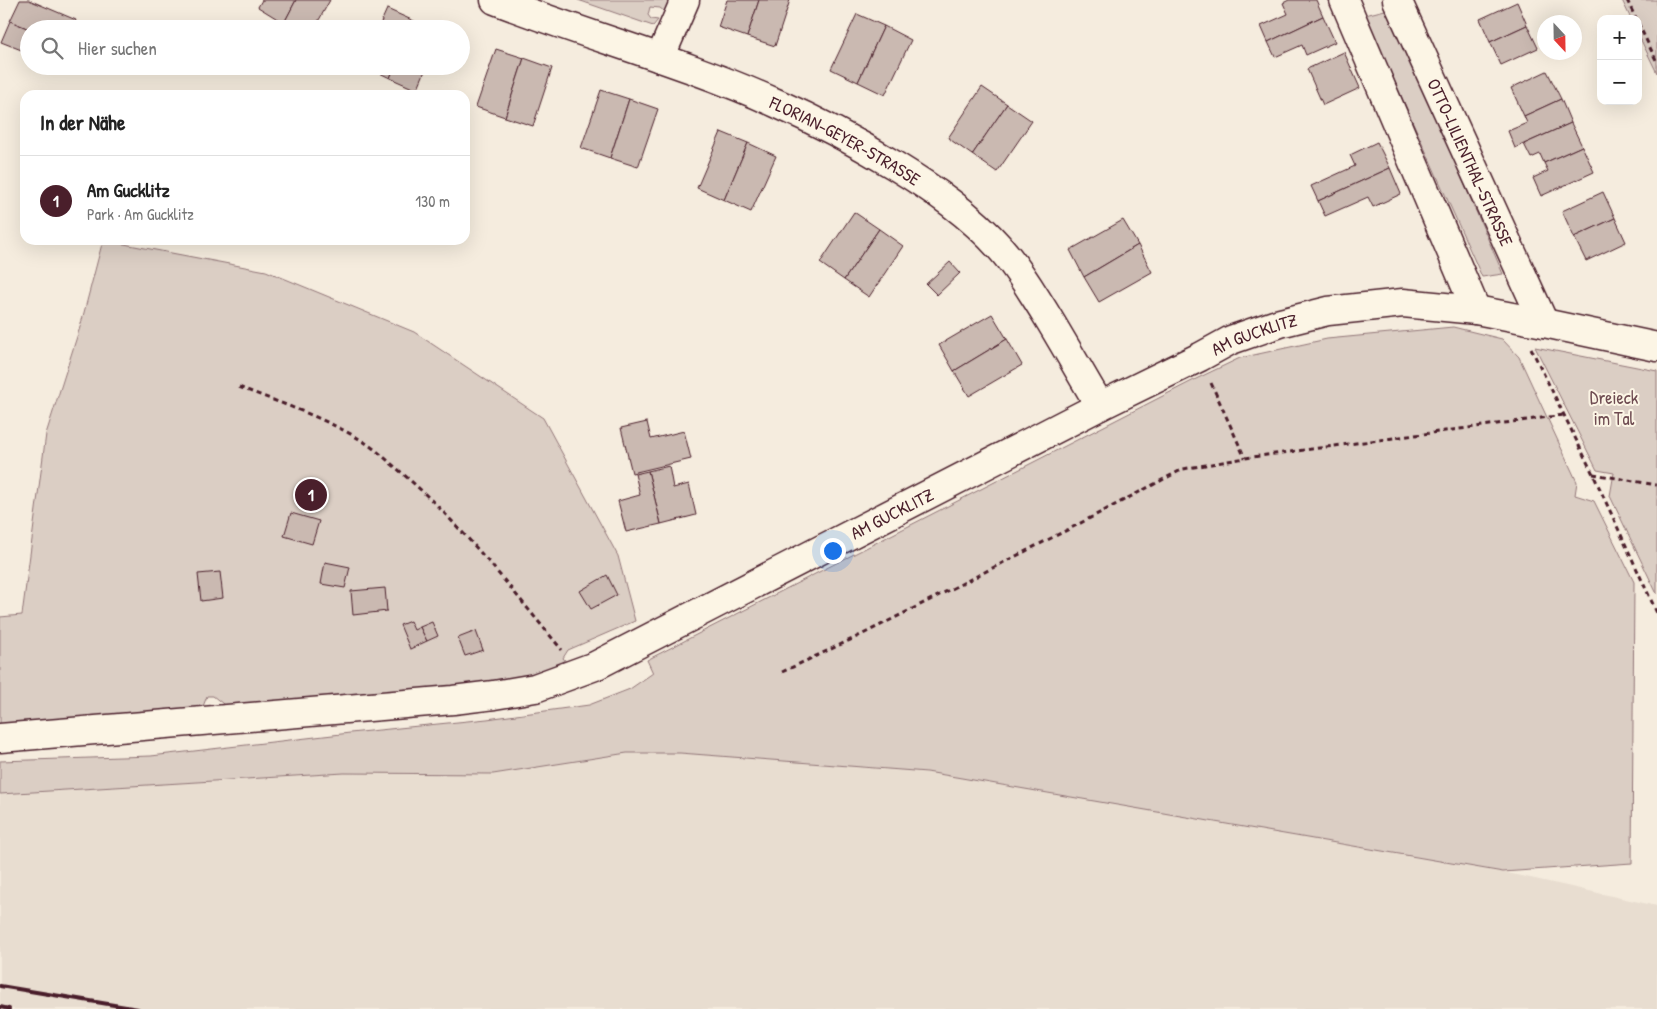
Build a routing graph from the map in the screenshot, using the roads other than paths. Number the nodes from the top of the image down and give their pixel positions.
1 (495, 0) edge
2 (685, 0) edge
3 (1344, 0) edge
4 (1397, 0) edge
5 (660, 58) junction
6 (1476, 310) junction
7 (1534, 321) junction
8 (1657, 347) edge
9 (1100, 406) junction
10 (0, 738) edge

1 - 5 street, FLORIAN-GEYER-STRASSE
2 - 5 street
3 - 6 street
4 - 7 street, OTTO-LILIENTHAL-STRASSE
5 - 9 street, FLORIAN-GEYER-STRASSE
6 - 7 street, AM GUCKLITZ
6 - 9 street, AM GUCKLITZ
7 - 8 street, AM GUCKLITZ
9 - 10 street, AM GUCKLITZ

